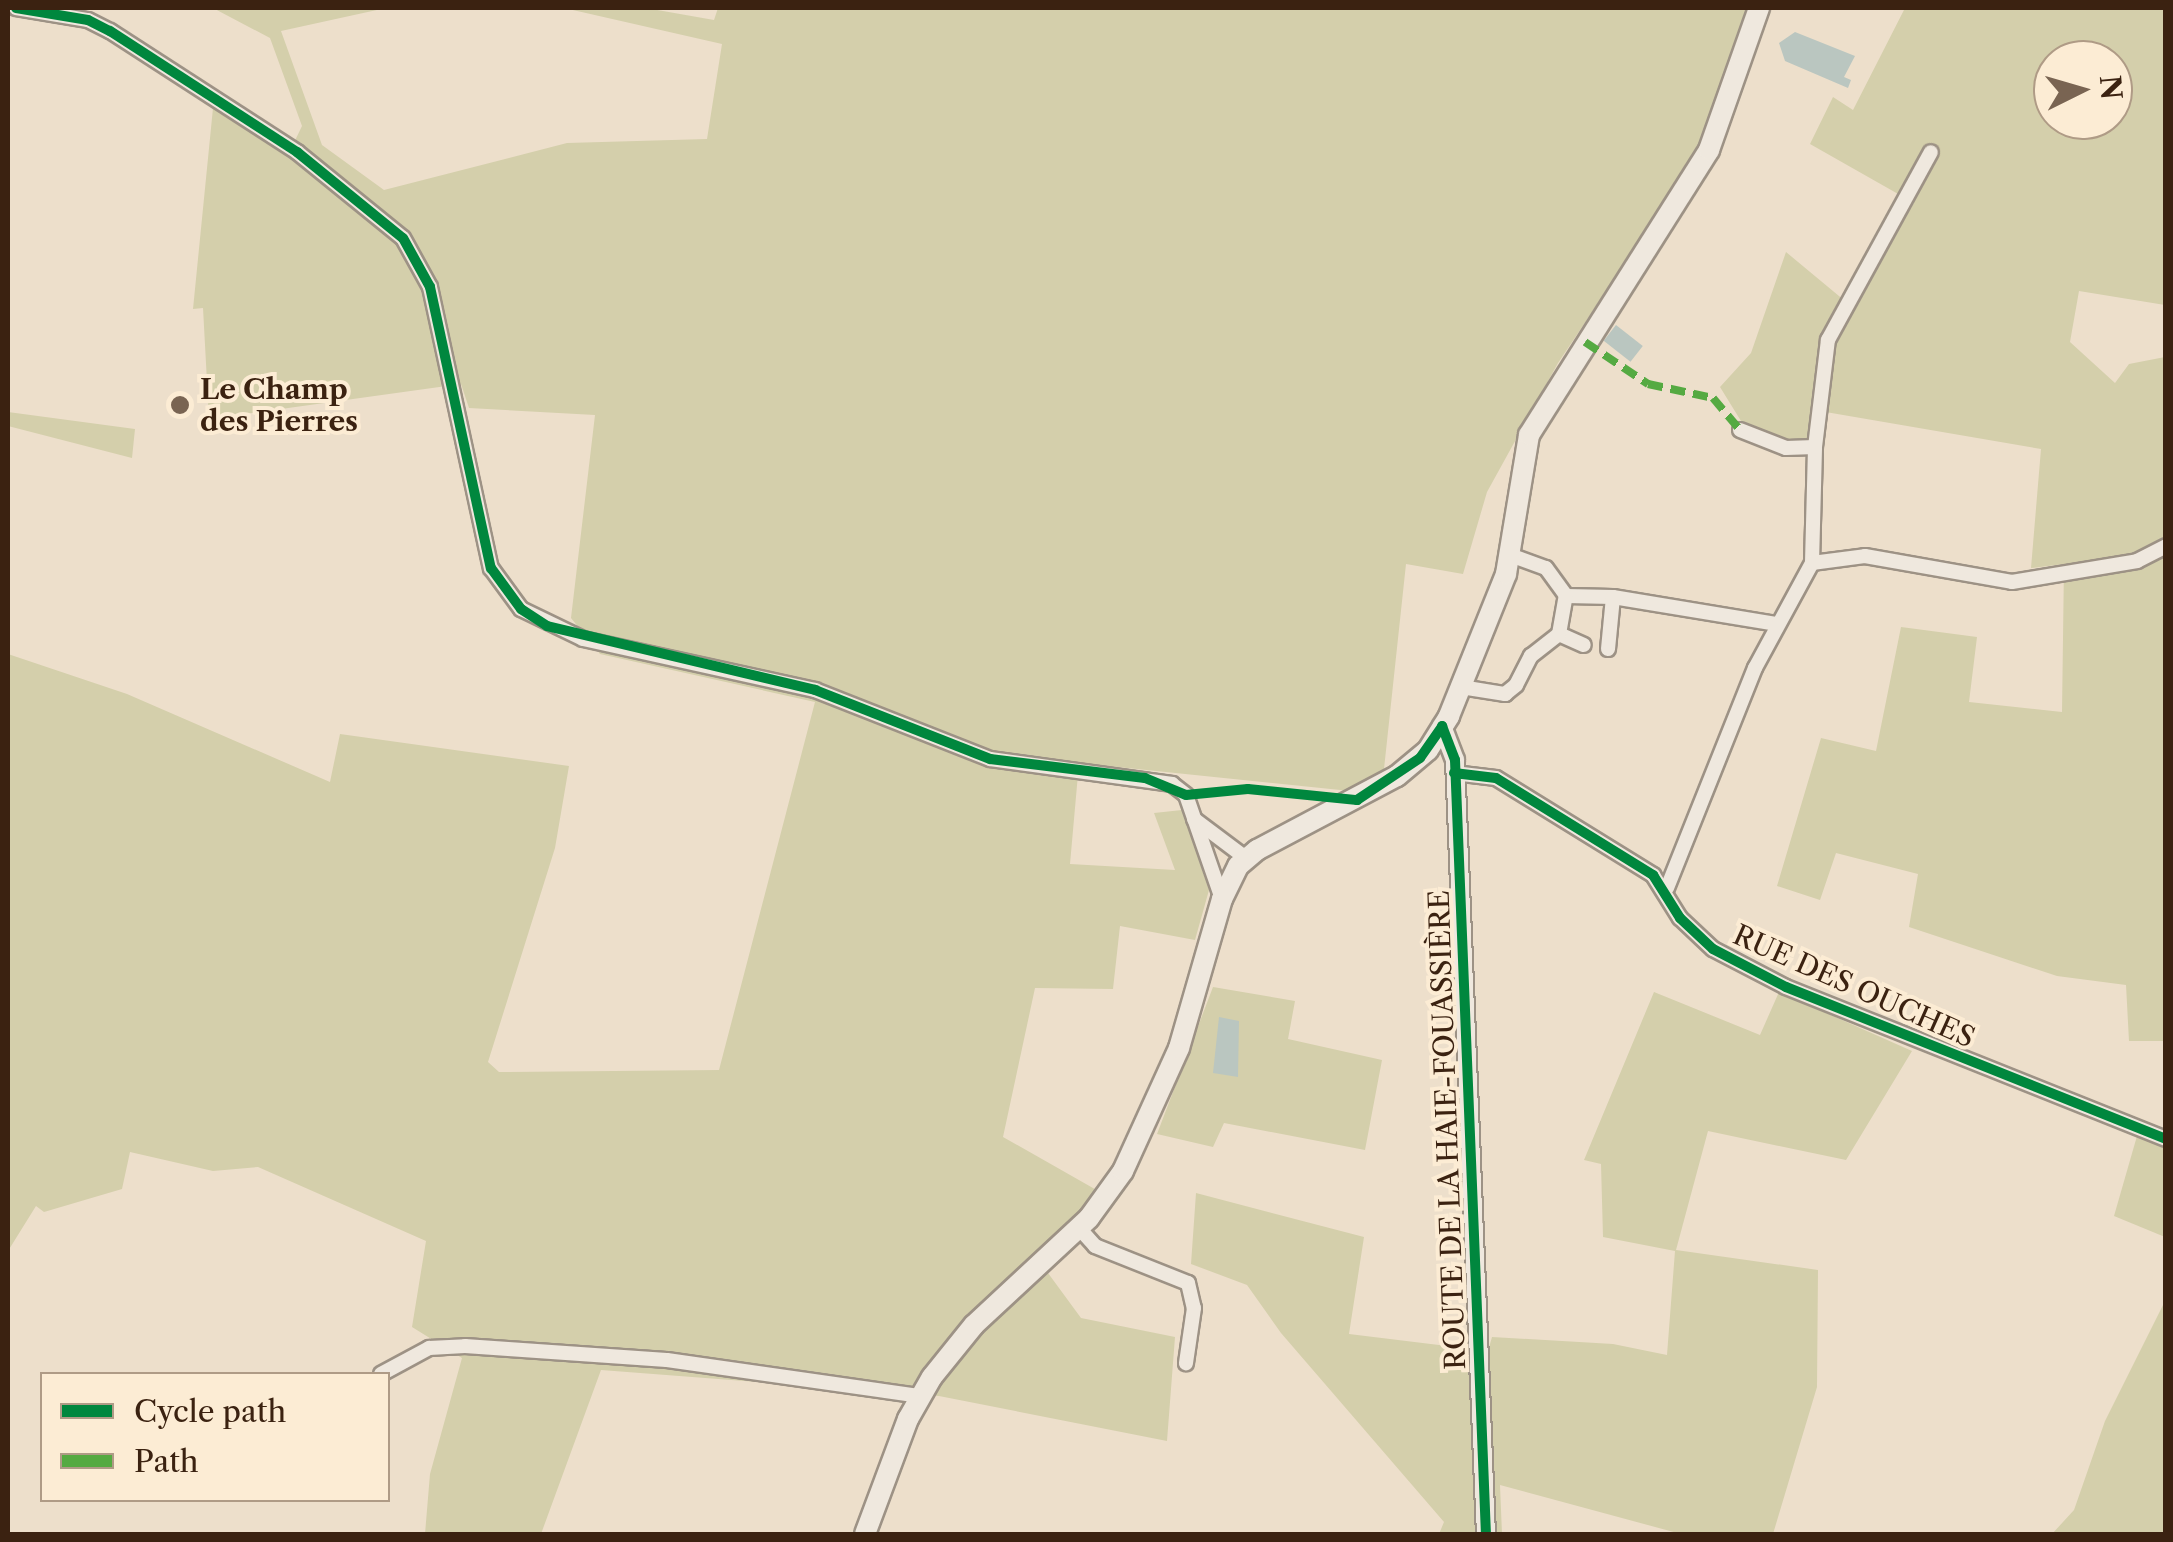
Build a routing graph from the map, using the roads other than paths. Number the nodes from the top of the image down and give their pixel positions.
1 (16, 8) edge
2 (1759, 8) edge
3 (1931, 152) dead end
4 (1740, 430) dead end
5 (1815, 447) junction
6 (2166, 546) edge
7 (1510, 555) junction
8 (1812, 563) junction
9 (1566, 596) junction
10 (1614, 596) junction
11 (1776, 624) junction
12 (1559, 634) junction
13 (1584, 646) dead end
14 (1608, 649) dead end
15 (1461, 687) junction
16 (1442, 726) junction
17 (1428, 750) junction
18 (1454, 773) junction
19 (1194, 819) junction
20 (1203, 850) junction
21 (1242, 862) junction
22 (1666, 888) junction
23 (1222, 899) junction
24 (2166, 1139) edge
25 (1079, 1228) junction
26 (1186, 1363) dead end
27 (385, 1372) edge
28 (920, 1396) junction
29 (865, 1534) edge
30 (1486, 1534) edge

1 - 19 street
2 - 7 main road
3 - 5 street
4 - 5 street
5 - 8 street
6 - 8 street
7 - 9 street
7 - 15 main road
8 - 11 street
9 - 10 street
9 - 12 street
10 - 11 street
10 - 14 street
11 - 22 street
12 - 13 street
12 - 15 street
15 - 16 main road
16 - 17 main road
16 - 18 street, ROUTE DE LA HAIE-FOUASSIÈRE
17 - 18 street
17 - 21 main road
18 - 22 street, RUE DES OUCHES
18 - 30 street, ROUTE DE LA HAIE-FOUASSIÈRE
19 - 20 street
19 - 21 street
20 - 21 street
20 - 23 street
21 - 23 main road
22 - 24 street, RUE DES OUCHES
23 - 25 main road
25 - 26 street
25 - 28 main road
27 - 28 street
28 - 29 main road

